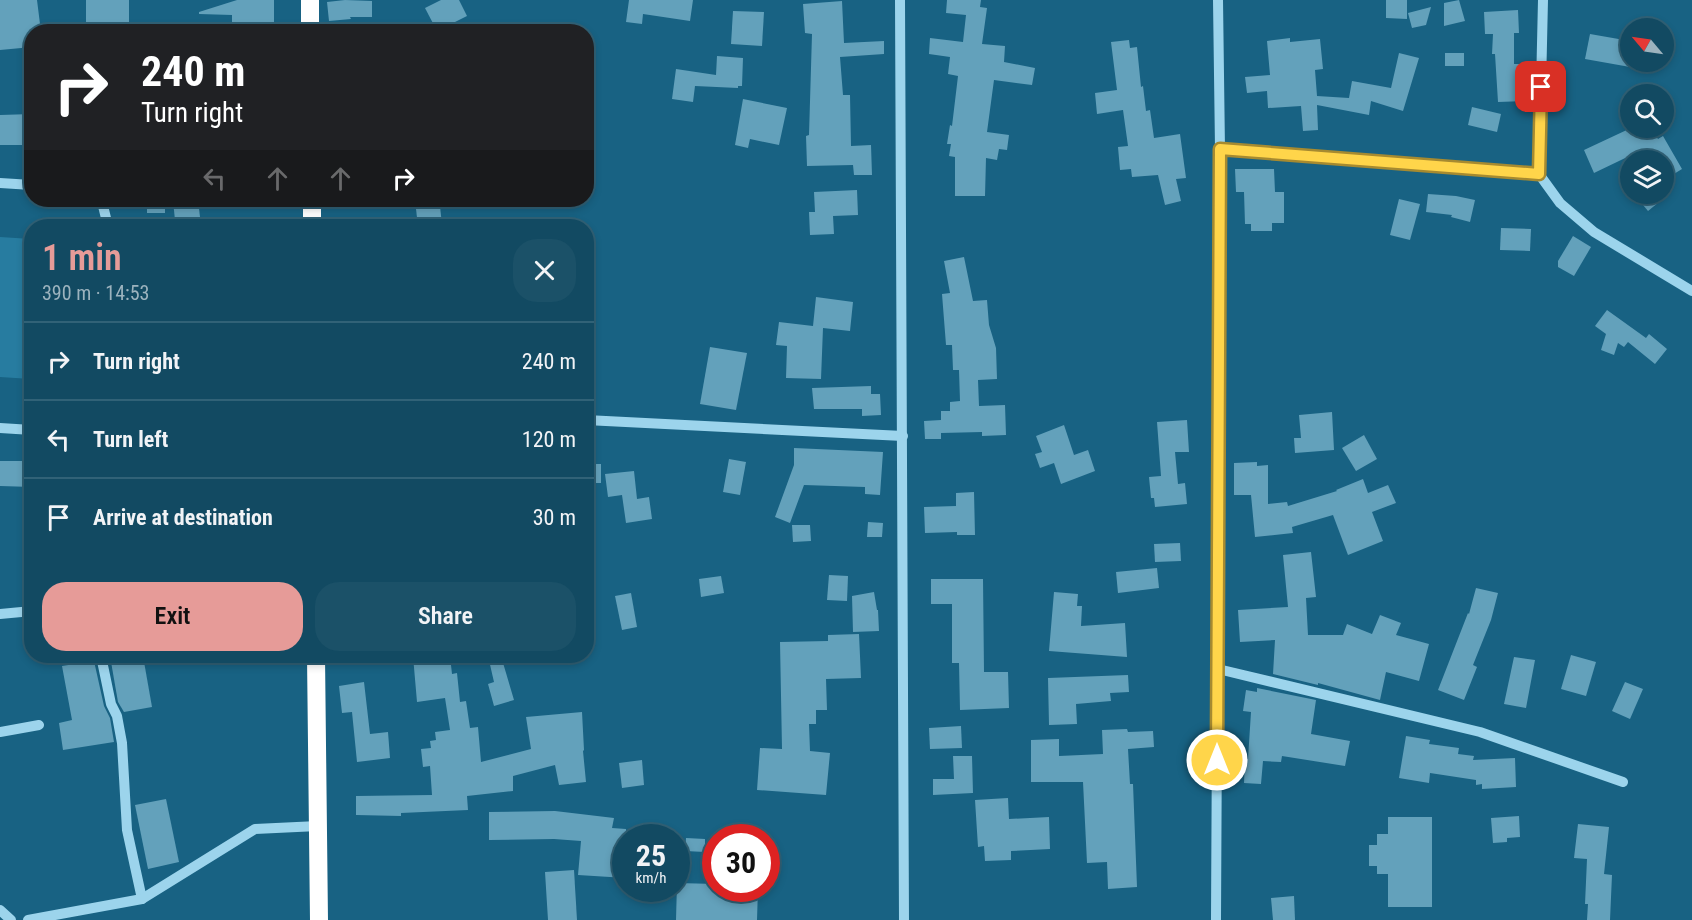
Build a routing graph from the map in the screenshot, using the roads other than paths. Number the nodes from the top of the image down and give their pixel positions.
1 (310, 0) edge
2 (900, 0) edge
3 (1218, 0) edge
4 (1543, 0) edge
5 (310, 24) edge
6 (1220, 149) junction
7 (1539, 174) junction
8 (0, 183) edge
9 (24, 184) edge
10 (1692, 291) edge
11 (594, 420) edge
12 (0, 428) edge
13 (24, 430) edge
14 (903, 436) junction
15 (24, 611) edge
16 (0, 614) edge
17 (102, 663) edge
18 (316, 663) edge
19 (1218, 669) junction
20 (39, 725) dead end
21 (0, 732) edge
22 (1623, 782) dead end
23 (318, 826) junction
24 (142, 898) junction
25 (0, 910) edge
26 (11, 920) edge
27 (28, 920) edge
28 (318, 920) edge
29 (904, 920) edge
30 (1216, 920) edge

1 - 5 highway
2 - 14 street
3 - 6 street
4 - 7 street
6 - 7 street
6 - 19 street
7 - 10 street
8 - 9 street
11 - 14 street
12 - 13 street
14 - 29 street
15 - 16 street
17 - 24 street
18 - 23 highway
19 - 22 street
19 - 30 street
20 - 21 street
23 - 24 street
23 - 28 highway
24 - 27 street
25 - 26 street

